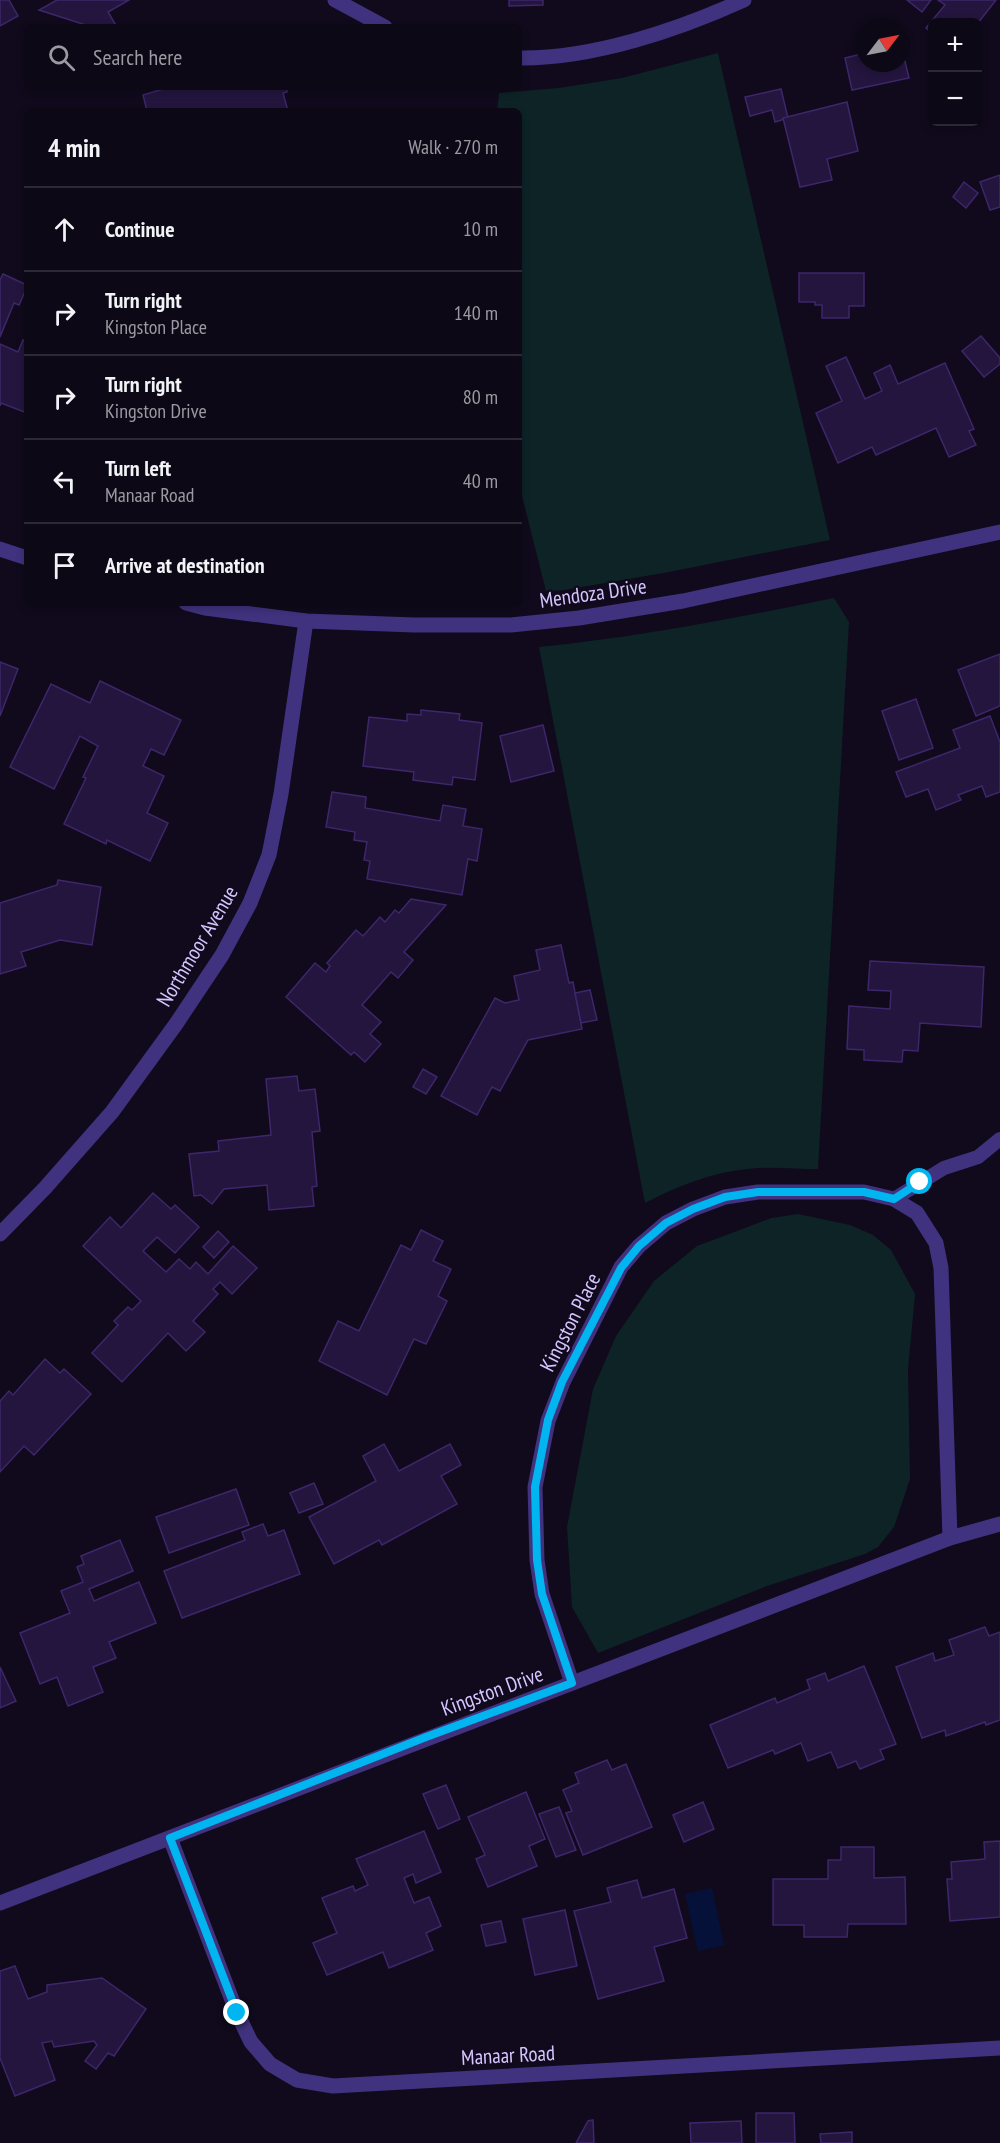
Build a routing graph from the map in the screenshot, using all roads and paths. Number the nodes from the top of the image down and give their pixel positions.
1 (335, 0) edge
2 (744, 0) edge
3 (379, 24) edge
4 (522, 58) edge
5 (1000, 532) edge
6 (0, 549) edge
7 (24, 557) edge
8 (197, 606) edge
9 (306, 621) junction
10 (1000, 1139) edge
11 (894, 1199) junction
12 (0, 1234) edge
13 (1000, 1524) edge
14 (950, 1538) junction
15 (572, 1683) junction
16 (170, 1838) junction
17 (0, 1903) edge
18 (1000, 2048) edge

1 - 3 street
2 - 4 street
5 - 9 street, Mendoza Drive
6 - 7 street
8 - 9 street, Mendoza Drive
9 - 12 street, Northmoor Avenue
10 - 11 lane
11 - 14 street, Kingston Place
11 - 15 street, Kingston Place
13 - 14 street, Kingston Drive
14 - 15 street, Kingston Drive
15 - 16 street, Kingston Drive
16 - 17 street, Kingston Drive
16 - 18 street, Manaar Road

